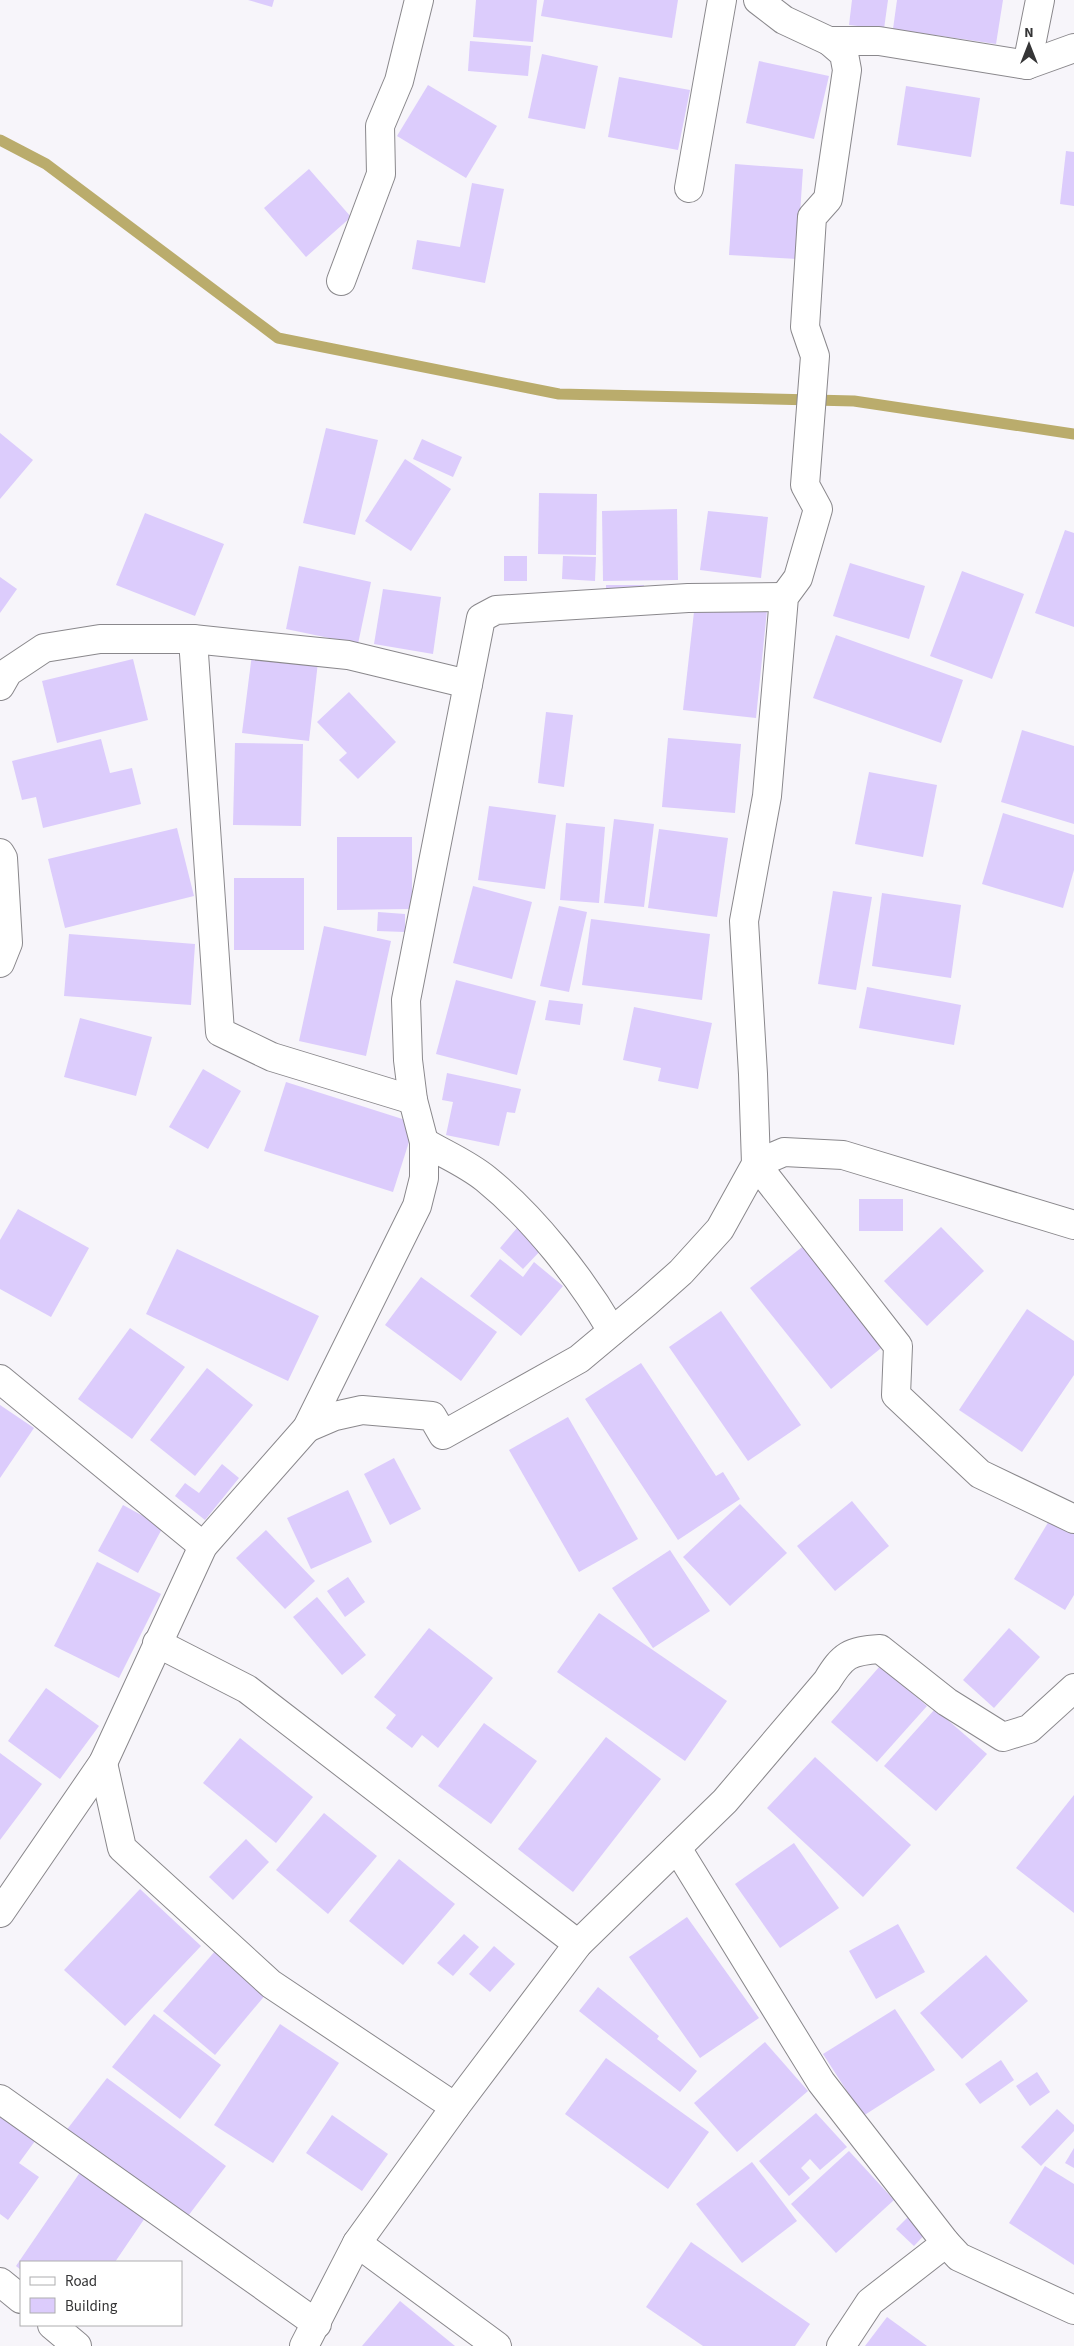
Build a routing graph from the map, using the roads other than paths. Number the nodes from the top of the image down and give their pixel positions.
1 (419, 0) edge
2 (722, 0) edge
3 (758, 0) edge
4 (1040, 0) edge
5 (829, 41) junction
6 (879, 41) junction
7 (1074, 48) edge
8 (1027, 65) junction
9 (847, 70) junction
10 (689, 188) dead end
11 (341, 282) dead end
12 (784, 597) junction
13 (193, 639) junction
14 (468, 684) junction
15 (0, 686) edge
16 (0, 853) edge
17 (0, 963) edge
18 (413, 1100) junction
19 (424, 1142) junction
20 (756, 1164) junction
21 (1073, 1222) edge
22 (612, 1331) junction
23 (0, 1379) edge
24 (307, 1428) junction
25 (1074, 1520) edge
26 (203, 1546) junction
27 (157, 1643) junction
28 (1074, 1688) edge
29 (103, 1763) junction
30 (677, 1848) junction
31 (4, 1899) edge
32 (578, 1944) junction
33 (0, 2099) edge
34 (454, 2107) junction
35 (357, 2243) junction
36 (946, 2243) junction
37 (0, 2282) edge
38 (20, 2298) edge
39 (1074, 2310) edge
40 (53, 2326) edge
41 (310, 2335) edge
42 (77, 2346) edge
43 (497, 2346) edge
44 (841, 2346) edge

1 - 11 street
2 - 10 street
3 - 5 street
4 - 8 street
5 - 6 street
5 - 9 street
6 - 8 street
6 - 9 street
7 - 8 street
9 - 12 street
12 - 14 street
12 - 20 street
13 - 14 street
13 - 15 street
13 - 18 street
14 - 18 street
16 - 17 street
18 - 19 street
19 - 22 street
19 - 24 street
20 - 21 street
20 - 22 street
20 - 25 street
22 - 24 street
23 - 26 street
24 - 26 street
26 - 27 street
27 - 29 street
27 - 32 street
28 - 30 street
29 - 31 street
29 - 34 street
30 - 32 street
30 - 36 street
32 - 34 street
33 - 41 street
34 - 35 street
35 - 41 street
35 - 43 street
36 - 39 street
36 - 44 street
37 - 38 street
40 - 42 street

